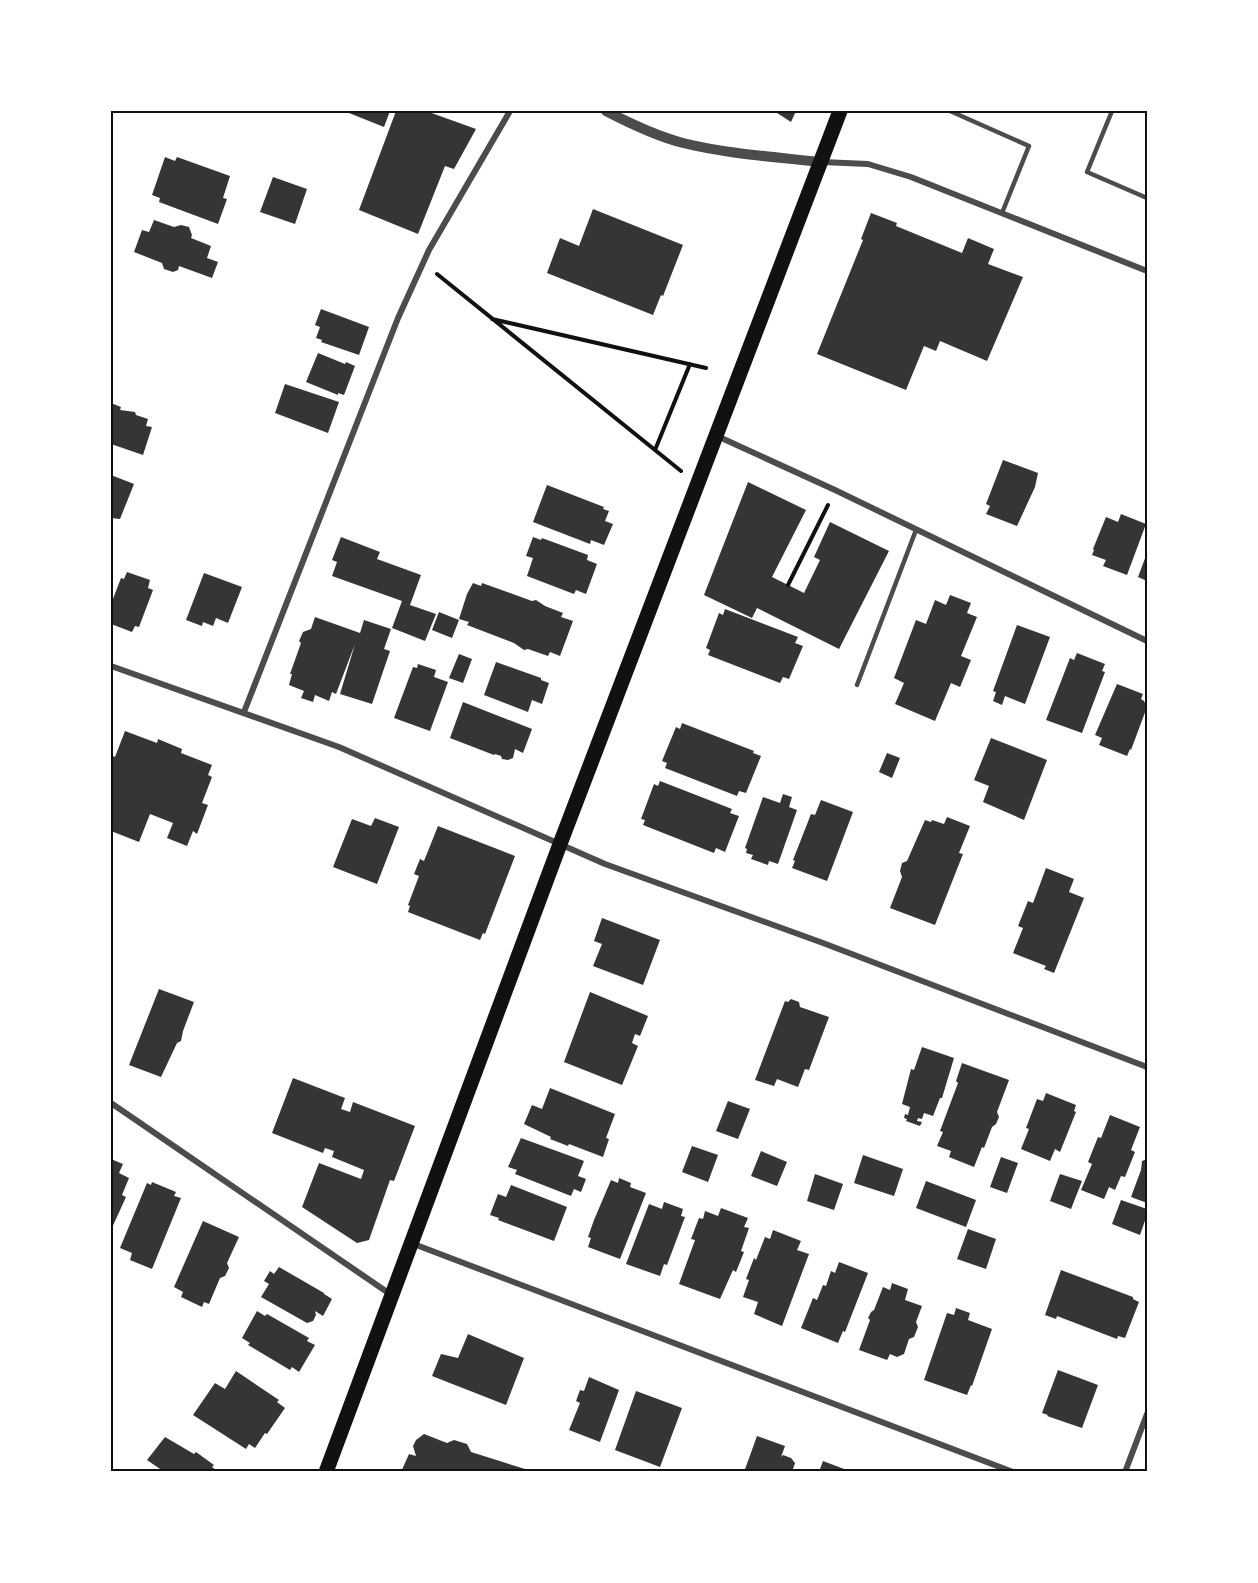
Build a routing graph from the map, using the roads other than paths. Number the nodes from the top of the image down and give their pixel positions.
1 (510, 111) edge
2 (606, 111) edge
3 (840, 111) edge
4 (950, 111) edge
5 (1112, 111) edge
6 (821, 162) junction
7 (1147, 198) edge
8 (1002, 213) junction
9 (1147, 271) edge
10 (717, 436) junction
11 (916, 530) junction
12 (1147, 641) edge
13 (111, 666) edge
14 (857, 685) dead end
15 (244, 712) junction
16 (560, 844) junction
17 (1147, 1067) edge
18 (111, 1102) edge
19 (411, 1243) junction
20 (391, 1295) junction
21 (1147, 1414) edge
22 (326, 1472) edge
23 (1013, 1472) edge
24 (1125, 1472) edge

1 - 15 street
2 - 6 street
3 - 6 main road
4 - 8 lane
5 - 7 lane
6 - 8 street
6 - 10 main road
8 - 9 street
10 - 11 street
10 - 16 main road
11 - 12 street
11 - 14 lane
13 - 15 street
15 - 16 street
16 - 17 street
16 - 19 main road
18 - 20 street
19 - 20 main road
19 - 23 street
20 - 22 main road
21 - 24 street

